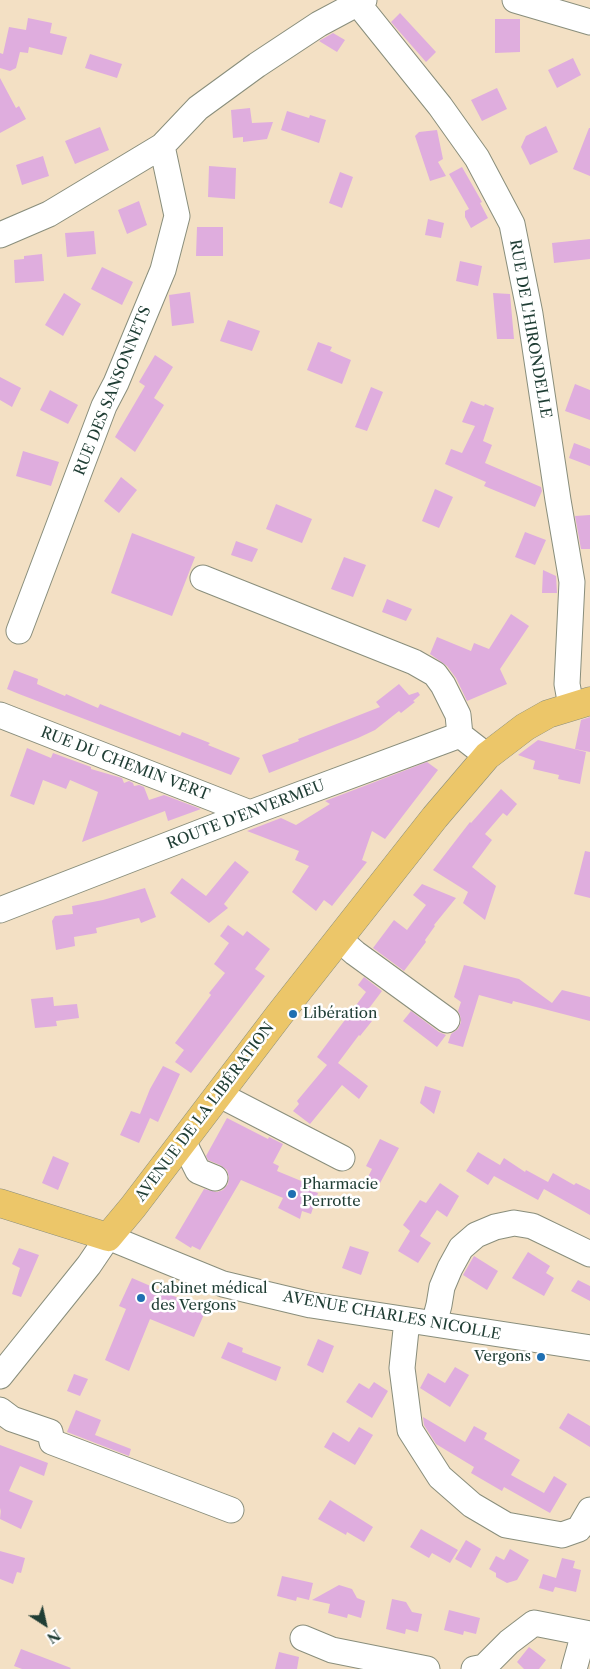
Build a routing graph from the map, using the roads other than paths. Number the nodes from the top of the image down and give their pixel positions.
1 (515, 0) edge
2 (359, 1) edge
3 (590, 22) edge
4 (162, 146) junction
5 (0, 235) edge
6 (202, 578) dead end
7 (20, 631) dead end
8 (581, 704) edge
9 (0, 715) edge
10 (460, 735) junction
11 (487, 756) junction
12 (250, 813) junction
13 (0, 910) edge
14 (339, 939) junction
15 (447, 1020) dead end
16 (218, 1094) junction
17 (182, 1141) junction
18 (342, 1158) dead end
19 (215, 1178) dead end
20 (0, 1203) edge
21 (108, 1237) junction
22 (590, 1254) edge
23 (407, 1320) junction
24 (434, 1324) junction
25 (590, 1348) edge
26 (0, 1376) edge
27 (0, 1410) edge
28 (231, 1510) dead end
29 (590, 1510) edge
30 (587, 1633) edge
31 (303, 1638) dead end
32 (330, 1660) edge
33 (427, 1669) edge
34 (474, 1669) edge
35 (574, 1669) edge

1 - 3 street
2 - 4 street
2 - 8 street, RUE DE L'HIRONDELLE
4 - 5 street
4 - 7 street, RUE DES SANSONNETS
6 - 10 street
8 - 11 main road, AVENUE DE LA LIBÉRATION
9 - 12 street, RUE DU CHEMIN VERT
10 - 11 street
10 - 12 street, ROUTE D'ENVERMEU
11 - 14 main road, AVENUE DE LA LIBÉRATION
12 - 13 street, ROUTE D'ENVERMEU
14 - 15 street
14 - 16 main road, AVENUE DE LA LIBÉRATION
16 - 17 main road, AVENUE DE LA LIBÉRATION
16 - 18 street
17 - 19 street
17 - 21 main road, AVENUE DE LA LIBÉRATION
20 - 21 main road, AVENUE CHARLES NICOLLE
21 - 23 street, AVENUE CHARLES NICOLLE
21 - 26 street, AVENUE DE LA LIBÉRATION
22 - 24 street
23 - 24 street, AVENUE CHARLES NICOLLE
23 - 29 street
24 - 25 street, AVENUE CHARLES NICOLLE
27 - 28 street
30 - 34 street
30 - 35 street
31 - 32 street
32 - 33 street

